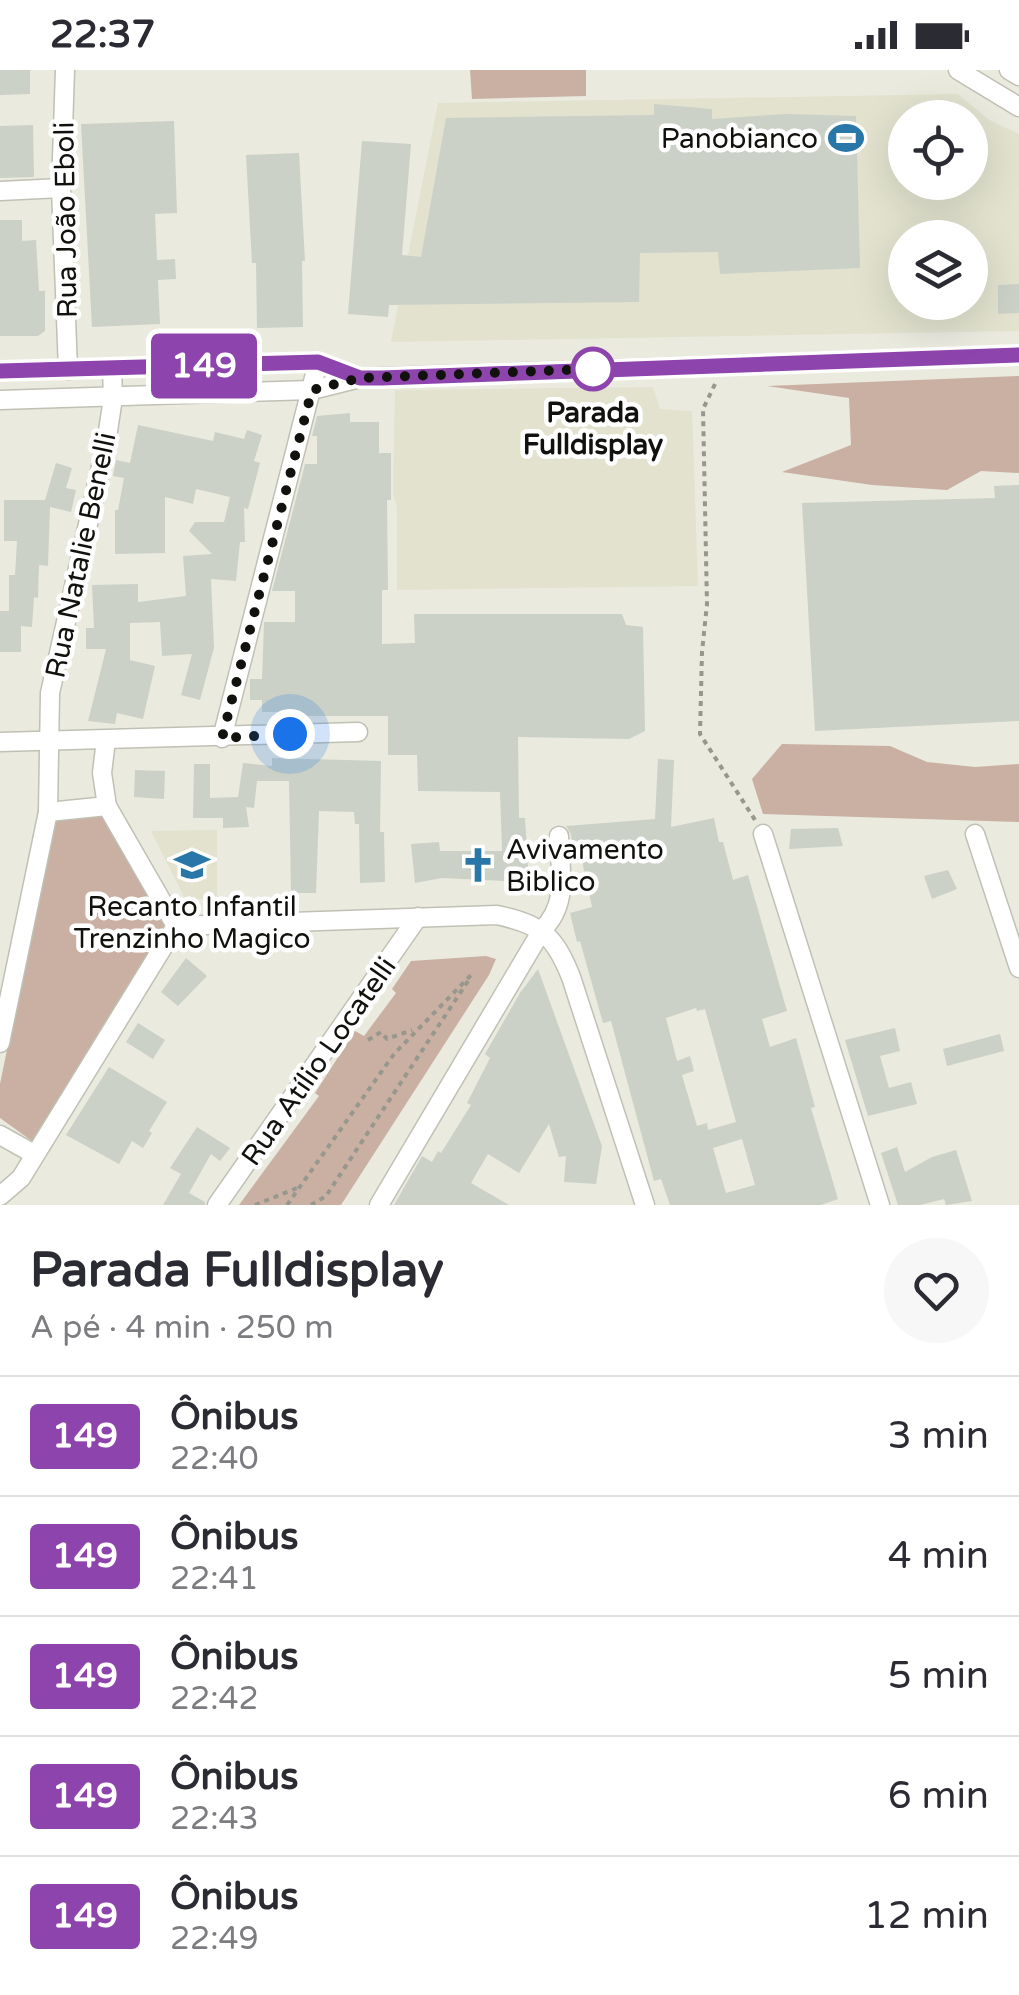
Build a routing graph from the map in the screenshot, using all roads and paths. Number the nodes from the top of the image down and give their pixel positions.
1 (65, 70) edge
2 (958, 70) edge
3 (1010, 70) edge
4 (1019, 76) edge
5 (1019, 107) edge
6 (62, 188) junction
7 (0, 190) edge
8 (1019, 355) edge
9 (214, 358) junction
10 (318, 362) junction
11 (112, 368) junction
12 (68, 370) junction
13 (0, 371) edge
14 (360, 378) junction
15 (715, 384) dead end
16 (312, 390) junction
17 (213, 394) junction
18 (112, 398) junction
19 (0, 400) edge
20 (358, 732) dead end
21 (222, 738) junction
22 (106, 740) junction
23 (0, 742) edge
24 (48, 742) junction
25 (107, 806) junction
26 (48, 812) junction
27 (763, 834) joint
28 (975, 834) dead end
29 (559, 836) dead end
30 (418, 917) junction
31 (176, 926) junction
32 (542, 930) junction
33 (1019, 968) edge
34 (416, 1028) junction
35 (368, 1040) dead end
36 (0, 1043) edge
37 (0, 1135) edge
38 (34, 1154) junction
39 (22, 1178) junction
40 (300, 1188) junction
41 (0, 1196) edge
42 (10, 1205) edge
43 (217, 1205) edge
44 (256, 1205) edge
45 (287, 1205) edge
46 (311, 1205) edge
47 (378, 1205) edge
48 (644, 1205) edge
49 (880, 1205) edge

1 - 6 street, Rua João Eboli
2 - 5 street
3 - 4 street
6 - 7 street
6 - 12 street, Rua João Eboli
8 - 14 street
9 - 10 street
9 - 11 street
9 - 17 street
10 - 14 street
10 - 16 street
11 - 12 street
11 - 18 street, Rua Natalie Benelli
12 - 13 street
14 - 16 street
15 - 27 path
16 - 17 street
16 - 21 street
17 - 18 street
18 - 19 street
18 - 24 street, Rua Natalie Benelli
20 - 21 street
21 - 22 street
22 - 24 street
22 - 25 street
23 - 24 street
24 - 26 street, Rua Natalie Benelli
25 - 26 street
25 - 31 street
26 - 36 street, Rua Natalie Benelli
27 - 49 street
28 - 33 street
29 - 32 street
30 - 31 street
30 - 32 street
30 - 43 street, Rua Atílio Locatelli
31 - 38 street
32 - 47 street
32 - 48 street
34 - 35 path
34 - 40 path
34 - 46 path
37 - 38 street
38 - 39 street
39 - 41 street
39 - 42 street
40 - 44 path
40 - 45 path

